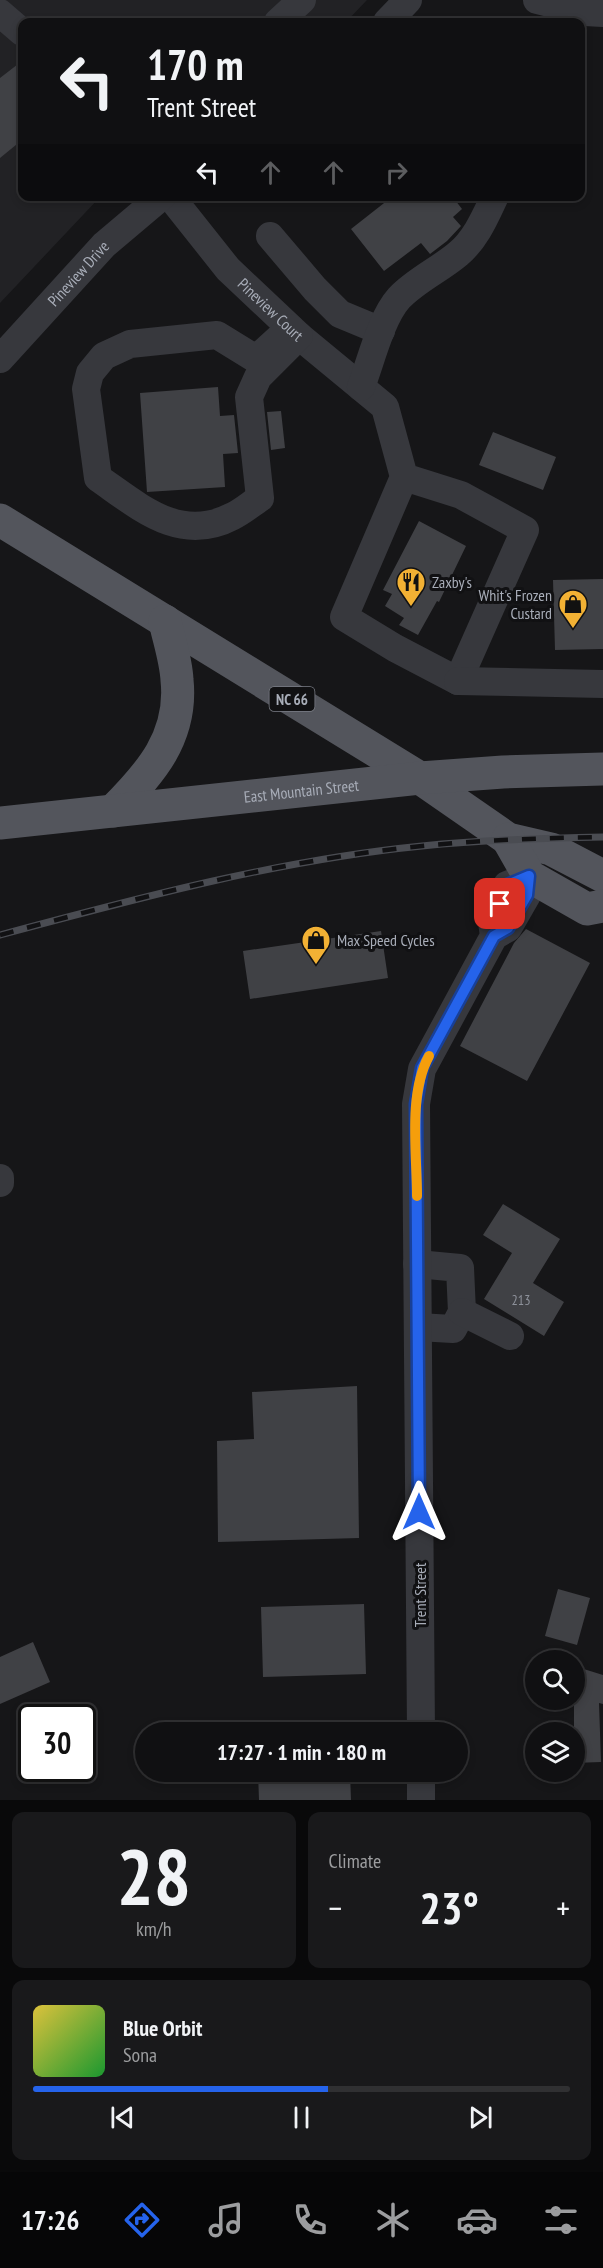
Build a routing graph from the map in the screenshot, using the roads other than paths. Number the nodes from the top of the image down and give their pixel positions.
1 (302, 0) edge
2 (408, 0) edge
3 (537, 0) edge
4 (603, 13) edge
5 (0, 14) edge
6 (282, 18) edge
7 (391, 18) edge
8 (18, 29) edge
9 (156, 201) edge
10 (174, 201) edge
11 (492, 201) edge
12 (270, 236) dead end
13 (381, 331) junction
14 (294, 332) junction
15 (0, 359) edge
16 (361, 387) junction
17 (404, 477) junction
18 (0, 520) edge
19 (165, 621) junction
20 (458, 681) junction
21 (603, 684) edge
22 (603, 769) edge
23 (420, 778) junction
24 (113, 811) junction
25 (0, 823) edge
26 (508, 839) junction
27 (529, 876) junction
28 (603, 876) edge
29 (603, 906) edge
30 (0, 1178) edge
31 (0, 1183) edge
32 (417, 1264) junction
33 (462, 1312) junction
34 (418, 1327) junction
35 (510, 1336) dead end
36 (421, 1722) edge
37 (421, 1782) edge
38 (421, 1800) edge

1 - 6 street
2 - 7 street
3 - 4 street
5 - 8 street
9 - 15 street, Pineview Drive
10 - 14 street, Pineview Court
11 - 13 street
12 - 13 street
13 - 16 street
14 - 14 street
14 - 16 street, Pineview Court
16 - 17 street, Pineview Court
17 - 20 street
17 - 20 street
18 - 19 main road, NC 66
19 - 23 main road, NC 66
19 - 24 main road
20 - 21 street
22 - 23 main road, East Mountain Street
23 - 24 main road, East Mountain Street
23 - 26 main road, NC 66
24 - 25 main road, East Mountain Street
26 - 27 main road, NC 66
26 - 28 main road, NC 66
27 - 29 main road
27 - 32 street, Trent Street
30 - 31 street
32 - 33 street
32 - 34 street, Trent Street
33 - 34 street
33 - 35 street
34 - 36 street, Trent Street
37 - 38 street

